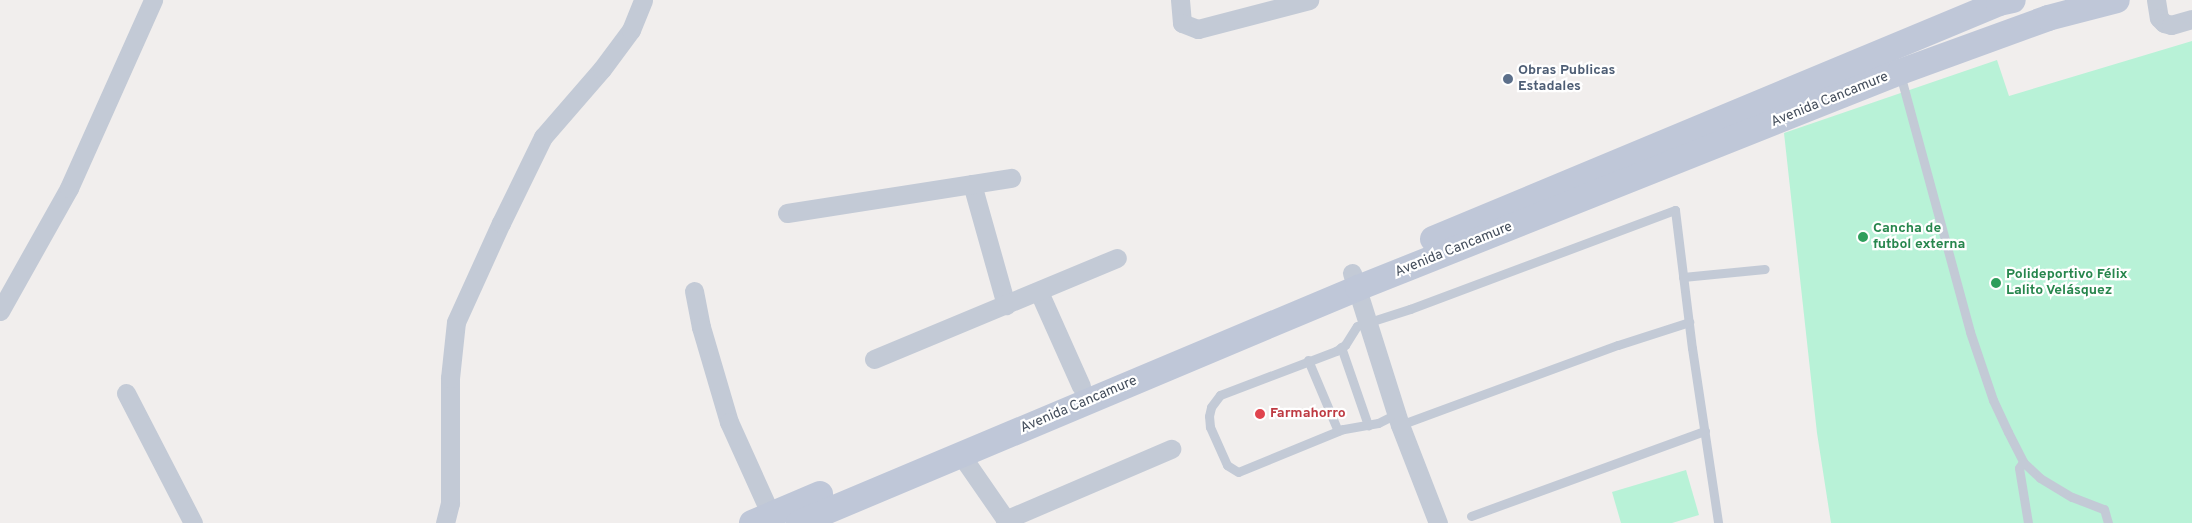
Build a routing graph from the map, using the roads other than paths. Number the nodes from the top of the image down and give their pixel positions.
1 (153, 0) edge
2 (643, 0) edge
3 (1180, 0) edge
4 (1309, 0) edge
5 (2117, 0) edge
6 (2156, 0) edge
7 (2003, 1) edge
8 (2192, 19) edge
9 (1892, 48) junction
10 (1900, 72) junction
11 (1011, 178) dead end
12 (972, 184) junction
13 (787, 213) dead end
14 (1117, 258) dead end
15 (1765, 269) dead end
16 (1683, 277) junction
17 (1355, 280) junction
18 (694, 290) dead end
19 (1039, 292) junction
20 (1006, 305) junction
21 (0, 311) edge
22 (1689, 322) junction
23 (1369, 323) junction
24 (1341, 348) junction
25 (874, 359) dead end
26 (1308, 360) junction
27 (1081, 386) junction
28 (126, 394) dead end
29 (1398, 420) junction
30 (1368, 425) junction
31 (1338, 431) junction
32 (1705, 431) junction
33 (1170, 449) dead end
34 (961, 455) junction
35 (2023, 462) junction
36 (1471, 516) dead end
37 (762, 519) edge
38 (1007, 521) edge
39 (193, 523) edge
40 (445, 523) edge
41 (799, 523) edge
42 (1438, 523) edge
43 (1718, 523) edge
44 (2028, 523) edge
45 (2108, 523) edge

1 - 21 street
2 - 40 street
3 - 4 street
5 - 10 main road, Avenida Cancamure
6 - 8 street
7 - 9 main road, Avenida Cancamure
9 - 10 street
9 - 17 main road, Avenida Cancamure
10 - 17 main road, Avenida Cancamure
10 - 35 lane
11 - 12 street
12 - 13 street
12 - 20 street
14 - 19 street
15 - 16 lane
16 - 22 lane
16 - 23 lane
17 - 23 street
17 - 27 main road, Avenida Cancamure
17 - 34 main road, Avenida Cancamure
18 - 37 street
19 - 20 street
19 - 27 street
20 - 25 street
22 - 29 lane
22 - 32 lane
23 - 24 lane
23 - 29 street
24 - 26 lane
24 - 30 lane
26 - 31 lane
26 - 31 lane
27 - 37 main road, Avenida Cancamure
28 - 39 street
29 - 30 lane
29 - 42 street
30 - 31 lane
32 - 36 lane
32 - 43 lane
33 - 38 street
34 - 38 street
34 - 41 main road, Avenida Cancamure
35 - 44 lane
35 - 45 lane

